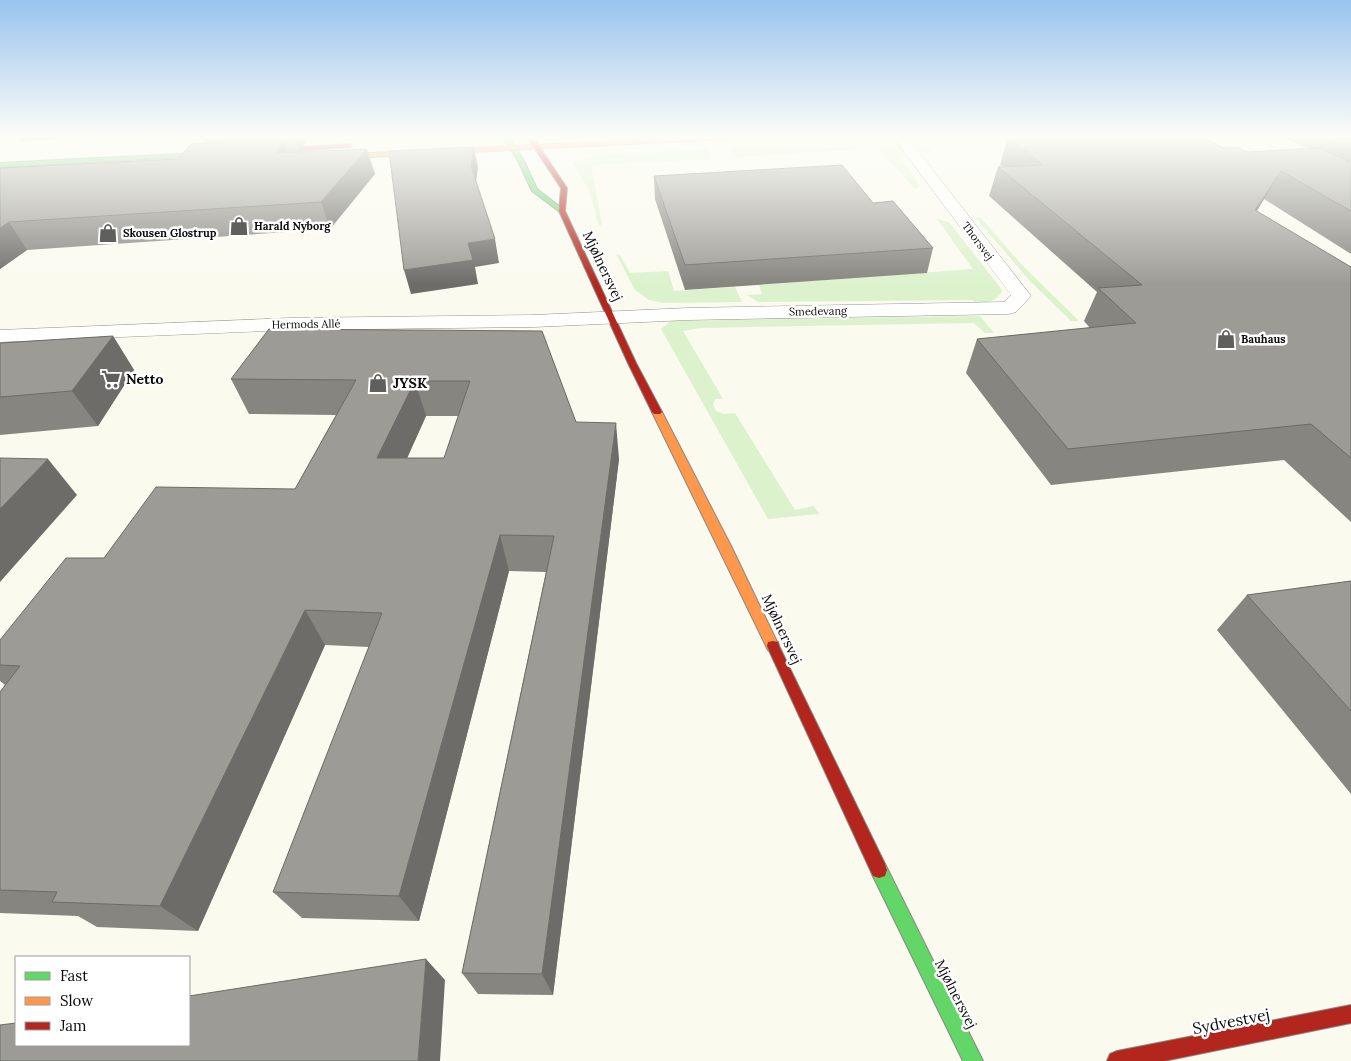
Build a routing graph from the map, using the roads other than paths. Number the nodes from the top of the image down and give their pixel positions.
1 (533, 187) edge
2 (563, 187) edge
3 (937, 187) edge
4 (1338, 187) edge
5 (1351, 193) edge
6 (562, 211) junction
7 (1020, 296) joint
8 (611, 318) junction
9 (0, 336) edge
10 (1351, 1014) edge
11 (973, 1061) edge
12 (1118, 1061) edge

1 - 6 main road, Mjølnersvej
2 - 6 main road, Mjølnersvej
3 - 7 street, Thorsvej
4 - 5 street
6 - 8 main road, Mjølnersvej
7 - 8 street, Smedevang
8 - 9 street, Hermods Allé
8 - 11 main road, Mjølnersvej
10 - 12 main road, Sydvestvej

